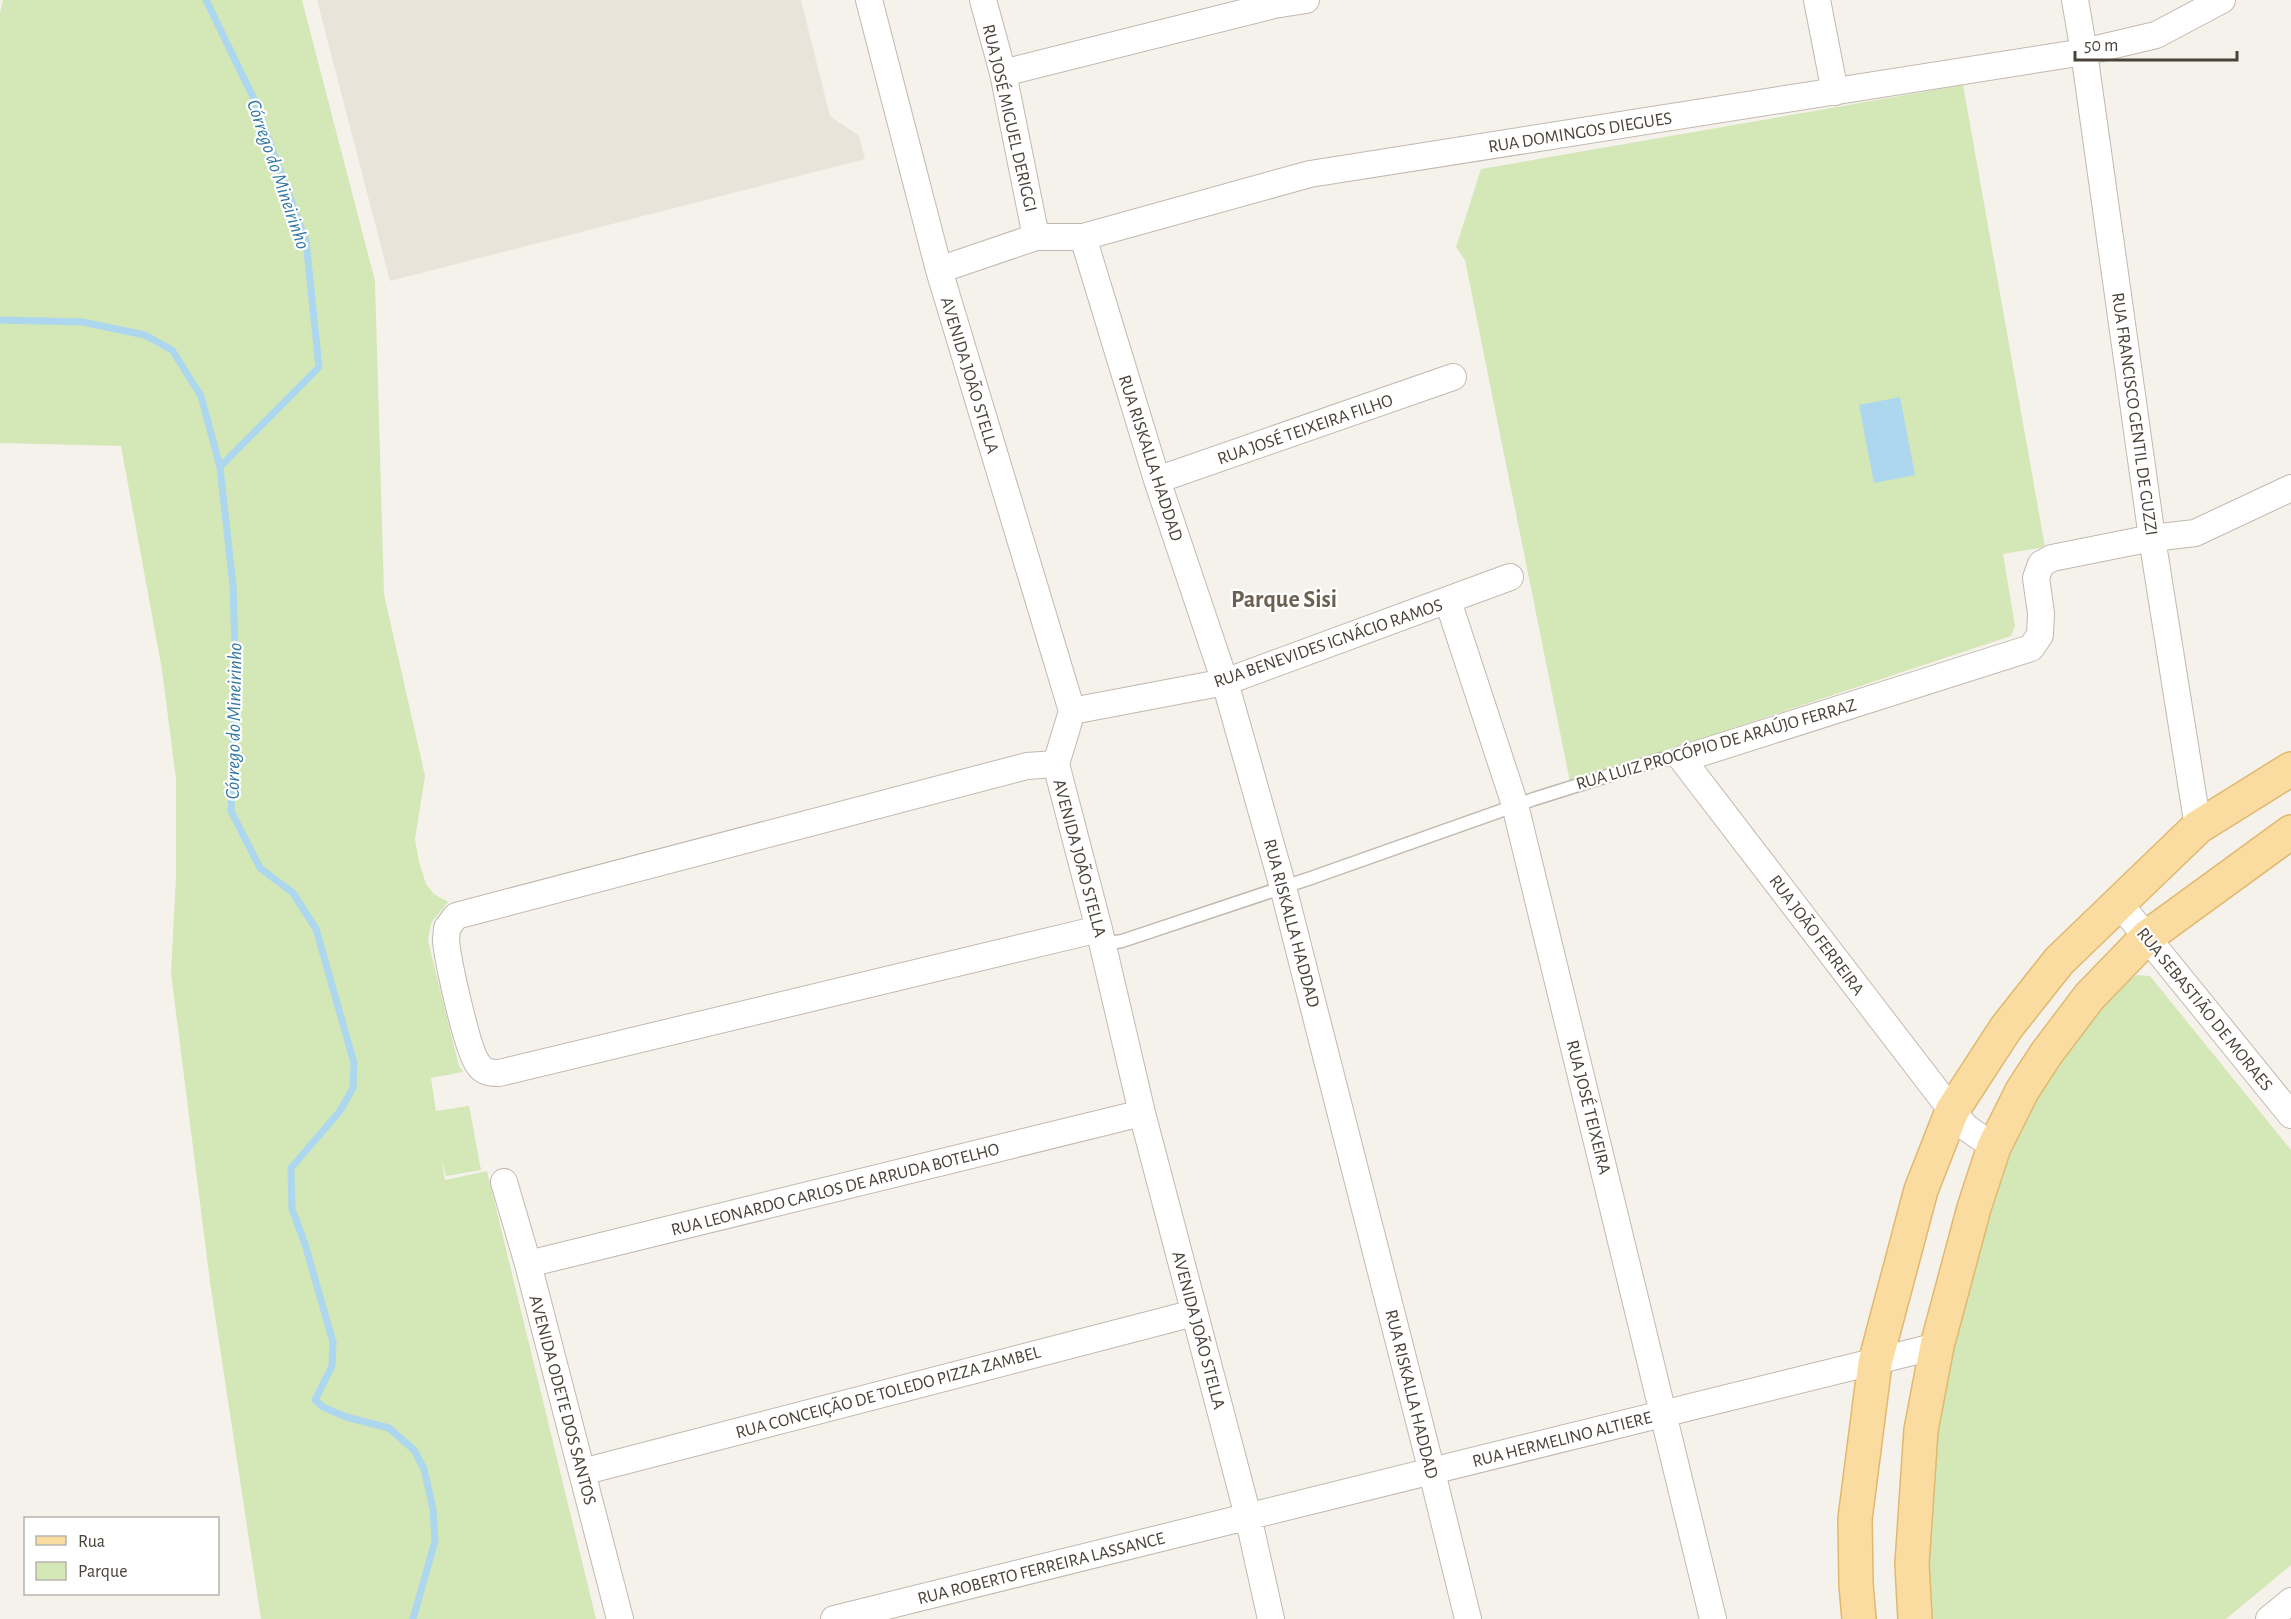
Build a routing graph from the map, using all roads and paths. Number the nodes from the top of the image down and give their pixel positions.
1 (868, 0) edge
2 (983, 0) edge
3 (1306, 0) edge
4 (1817, 0) edge
5 (2075, 0) edge
6 (2222, 0) edge
7 (2084, 52) junction
8 (1003, 73) junction
9 (1835, 92) junction
10 (1036, 237) junction
11 (1083, 237) junction
12 (939, 270) junction
13 (1453, 377) dead end
14 (1157, 480) junction
15 (2291, 488) edge
16 (2152, 537) junction
17 (1510, 577) dead end
18 (1448, 601) junction
19 (1225, 682) junction
20 (1072, 711) junction
21 (1682, 759) junction
22 (1056, 764) junction
23 (2291, 769) edge
24 (1515, 805) junction
25 (2198, 827) junction
26 (2291, 832) edge
27 (1283, 887) junction
28 (2119, 903) junction
29 (1101, 937) junction
30 (2147, 937) junction
31 (1952, 1111) junction
32 (1142, 1113) junction
33 (2291, 1115) edge
34 (1994, 1147) junction
35 (504, 1182) dead end
36 (528, 1264) junction
37 (1194, 1312) junction
38 (1937, 1346) junction
39 (1875, 1363) junction
40 (1664, 1414) junction
41 (582, 1472) junction
42 (1432, 1472) junction
43 (1248, 1516) junction
44 (2291, 1601) edge
45 (620, 1619) edge
46 (834, 1619) edge
47 (1271, 1619) edge
48 (1468, 1619) edge
49 (1713, 1619) edge
50 (1859, 1619) edge
51 (1915, 1619) edge
52 (2269, 1619) edge

1 - 12 street, AVENIDA JOÃO STELLA
2 - 8 street, RUA JOSÉ MIGUEL DERIGGI
3 - 8 street
4 - 9 street
5 - 7 street, RUA FRANCISCO GENTIL DE GUZZI
6 - 7 street, RUA DOMINGOS DIEGUES
7 - 9 street, RUA DOMINGOS DIEGUES
7 - 16 street, RUA FRANCISCO GENTIL DE GUZZI
8 - 10 street, RUA JOSÉ MIGUEL DERIGGI
9 - 11 street, RUA DOMINGOS DIEGUES
10 - 11 street, RUA DOMINGOS DIEGUES
10 - 12 street, RUA DOMINGOS DIEGUES
11 - 14 street, RUA RISKALLA HADDAD
12 - 20 street, AVENIDA JOÃO STELLA
13 - 14 street, RUA JOSÉ TEIXEIRA FILHO
14 - 19 street, RUA RISKALLA HADDAD
15 - 16 street, RUA LUIZ PROCÓPIO DE ARAÚJO FERRAZ
16 - 21 street, RUA LUIZ PROCÓPIO DE ARAÚJO FERRAZ
16 - 25 street, RUA FRANCISCO GENTIL DE GUZZI
17 - 18 street, RUA BENEVIDES IGNÁCIO RAMOS
18 - 19 street, RUA BENEVIDES IGNÁCIO RAMOS
18 - 24 street, RUA JOSÉ TEIXEIRA
19 - 20 street, RUA BENEVIDES IGNÁCIO RAMOS
19 - 27 street, RUA RISKALLA HADDAD
20 - 22 street, AVENIDA JOÃO STELLA
21 - 24 lane, RUA LUIZ PROCÓPIO DE ARAÚJO FERRAZ
21 - 31 street, RUA JOÃO FERREIRA
22 - 29 street, AVENIDA JOÃO STELLA
22 - 29 street
23 - 25 main road
24 - 27 lane, RUA LUIZ PROCÓPIO DE ARAÚJO FERRAZ
24 - 40 street, RUA JOSÉ TEIXEIRA
25 - 28 main road
26 - 30 main road
27 - 29 lane, RUA LUIZ PROCÓPIO DE ARAÚJO FERRAZ
27 - 42 street, RUA RISKALLA HADDAD
28 - 30 street, RUA SEBASTIÃO DE MORAES
28 - 31 main road
29 - 32 street, AVENIDA JOÃO STELLA
30 - 33 street, RUA SEBASTIÃO DE MORAES
30 - 34 main road
31 - 34 street, RUA JOÃO FERREIRA
31 - 39 main road
32 - 36 street, RUA LEONARDO CARLOS DE ARRUDA BOTELHO
32 - 37 street, AVENIDA JOÃO STELLA
34 - 38 main road
35 - 36 street, AVENIDA ODETE DOS SANTOS
36 - 41 street, AVENIDA ODETE DOS SANTOS
37 - 41 street, RUA CONCEIÇÃO DE TOLEDO PIZZA ZAMBEL
37 - 43 street, AVENIDA JOÃO STELLA
38 - 39 street, RUA HERMELINO ALTIERE
38 - 51 main road
39 - 40 street, RUA HERMELINO ALTIERE
39 - 50 main road
40 - 42 street, RUA HERMELINO ALTIERE
40 - 49 street, RUA JOSÉ TEIXEIRA
41 - 45 street, AVENIDA ODETE DOS SANTOS
42 - 43 street, RUA HERMELINO ALTIERE
42 - 48 street, RUA RISKALLA HADDAD
43 - 46 street, RUA ROBERTO FERREIRA LASSANCE
43 - 47 street, AVENIDA JOÃO STELLA
44 - 52 street

